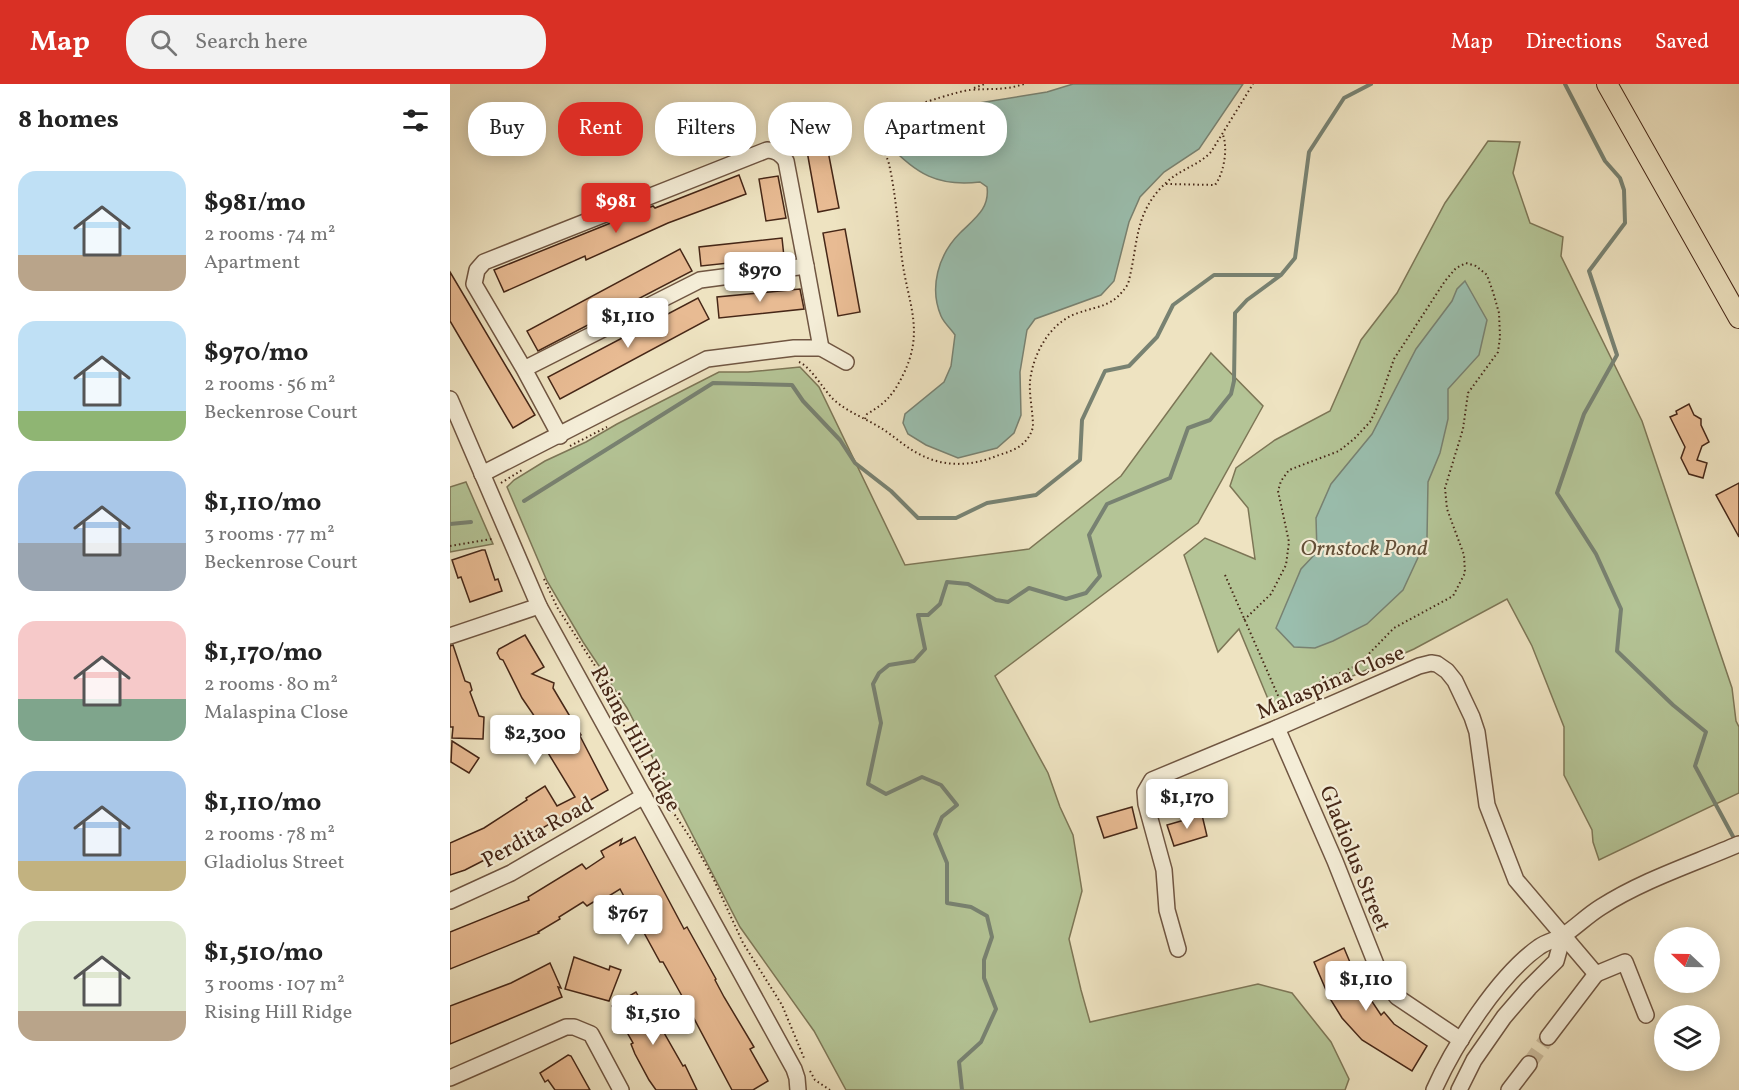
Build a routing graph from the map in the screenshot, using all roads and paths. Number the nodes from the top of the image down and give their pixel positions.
1 (985, 84) edge
2 (1024, 84) edge
3 (1253, 84) edge
4 (1611, 87) edge
5 (971, 90) junction
6 (1223, 135) junction
7 (1166, 183) junction
8 (806, 266) junction
9 (1739, 318) edge
10 (821, 348) junction
11 (796, 361) dead end
12 (846, 362) dead end
13 (524, 369) junction
14 (450, 399) edge
15 (865, 419) junction
16 (611, 424) dead end
17 (561, 443) junction
18 (526, 468) dead end
19 (482, 474) junction
20 (501, 483) dead end
21 (492, 539) dead end
22 (450, 546) edge
23 (1225, 575) dead end
24 (544, 579) dead end
25 (539, 606) junction
26 (1244, 620) junction
27 (450, 636) edge
28 (1280, 700) junction
29 (1283, 707) dead end
30 (1277, 728) junction
31 (644, 796) junction
32 (1739, 844) edge
33 (450, 901) edge
34 (1563, 936) junction
35 (1178, 949) dead end
36 (1596, 974) junction
37 (1646, 1015) dead end
38 (1548, 1037) tunnel mouth
39 (1461, 1040) junction
40 (805, 1058) dead end
41 (1529, 1064) tunnel mouth
42 (807, 1067) dead end
43 (450, 1077) edge
44 (621, 1090) edge
45 (798, 1090) edge
46 (830, 1090) edge
47 (1434, 1090) edge
48 (1459, 1090) edge
49 (1509, 1090) edge

1 - 5 path
2 - 5 path
3 - 6 path
4 - 9 main road
5 - 15 path
6 - 7 path
6 - 7 path
7 - 15 path
8 - 10 street
8 - 13 street
8 - 13 street
10 - 12 street
10 - 17 street
11 - 15 path
13 - 17 street
14 - 19 street, Rising Hill Ridge
16 - 17 path
17 - 19 street
18 - 20 path
19 - 25 street, Rising Hill Ridge
21 - 22 path
23 - 26 path
24 - 40 path
25 - 27 street
25 - 31 street, Rising Hill Ridge
26 - 28 path
26 - 28 path
28 - 29 path
30 - 34 street, Malaspina Close
30 - 35 street, Malaspina Close
30 - 39 street, Gladiolus Street
31 - 33 street, Perdita Road
31 - 45 street, Rising Hill Ridge
32 - 34 street
34 - 36 street
34 - 39 street
34 - 48 street
36 - 37 street
36 - 38 street
39 - 47 street
41 - 49 street
42 - 46 path
43 - 44 street

